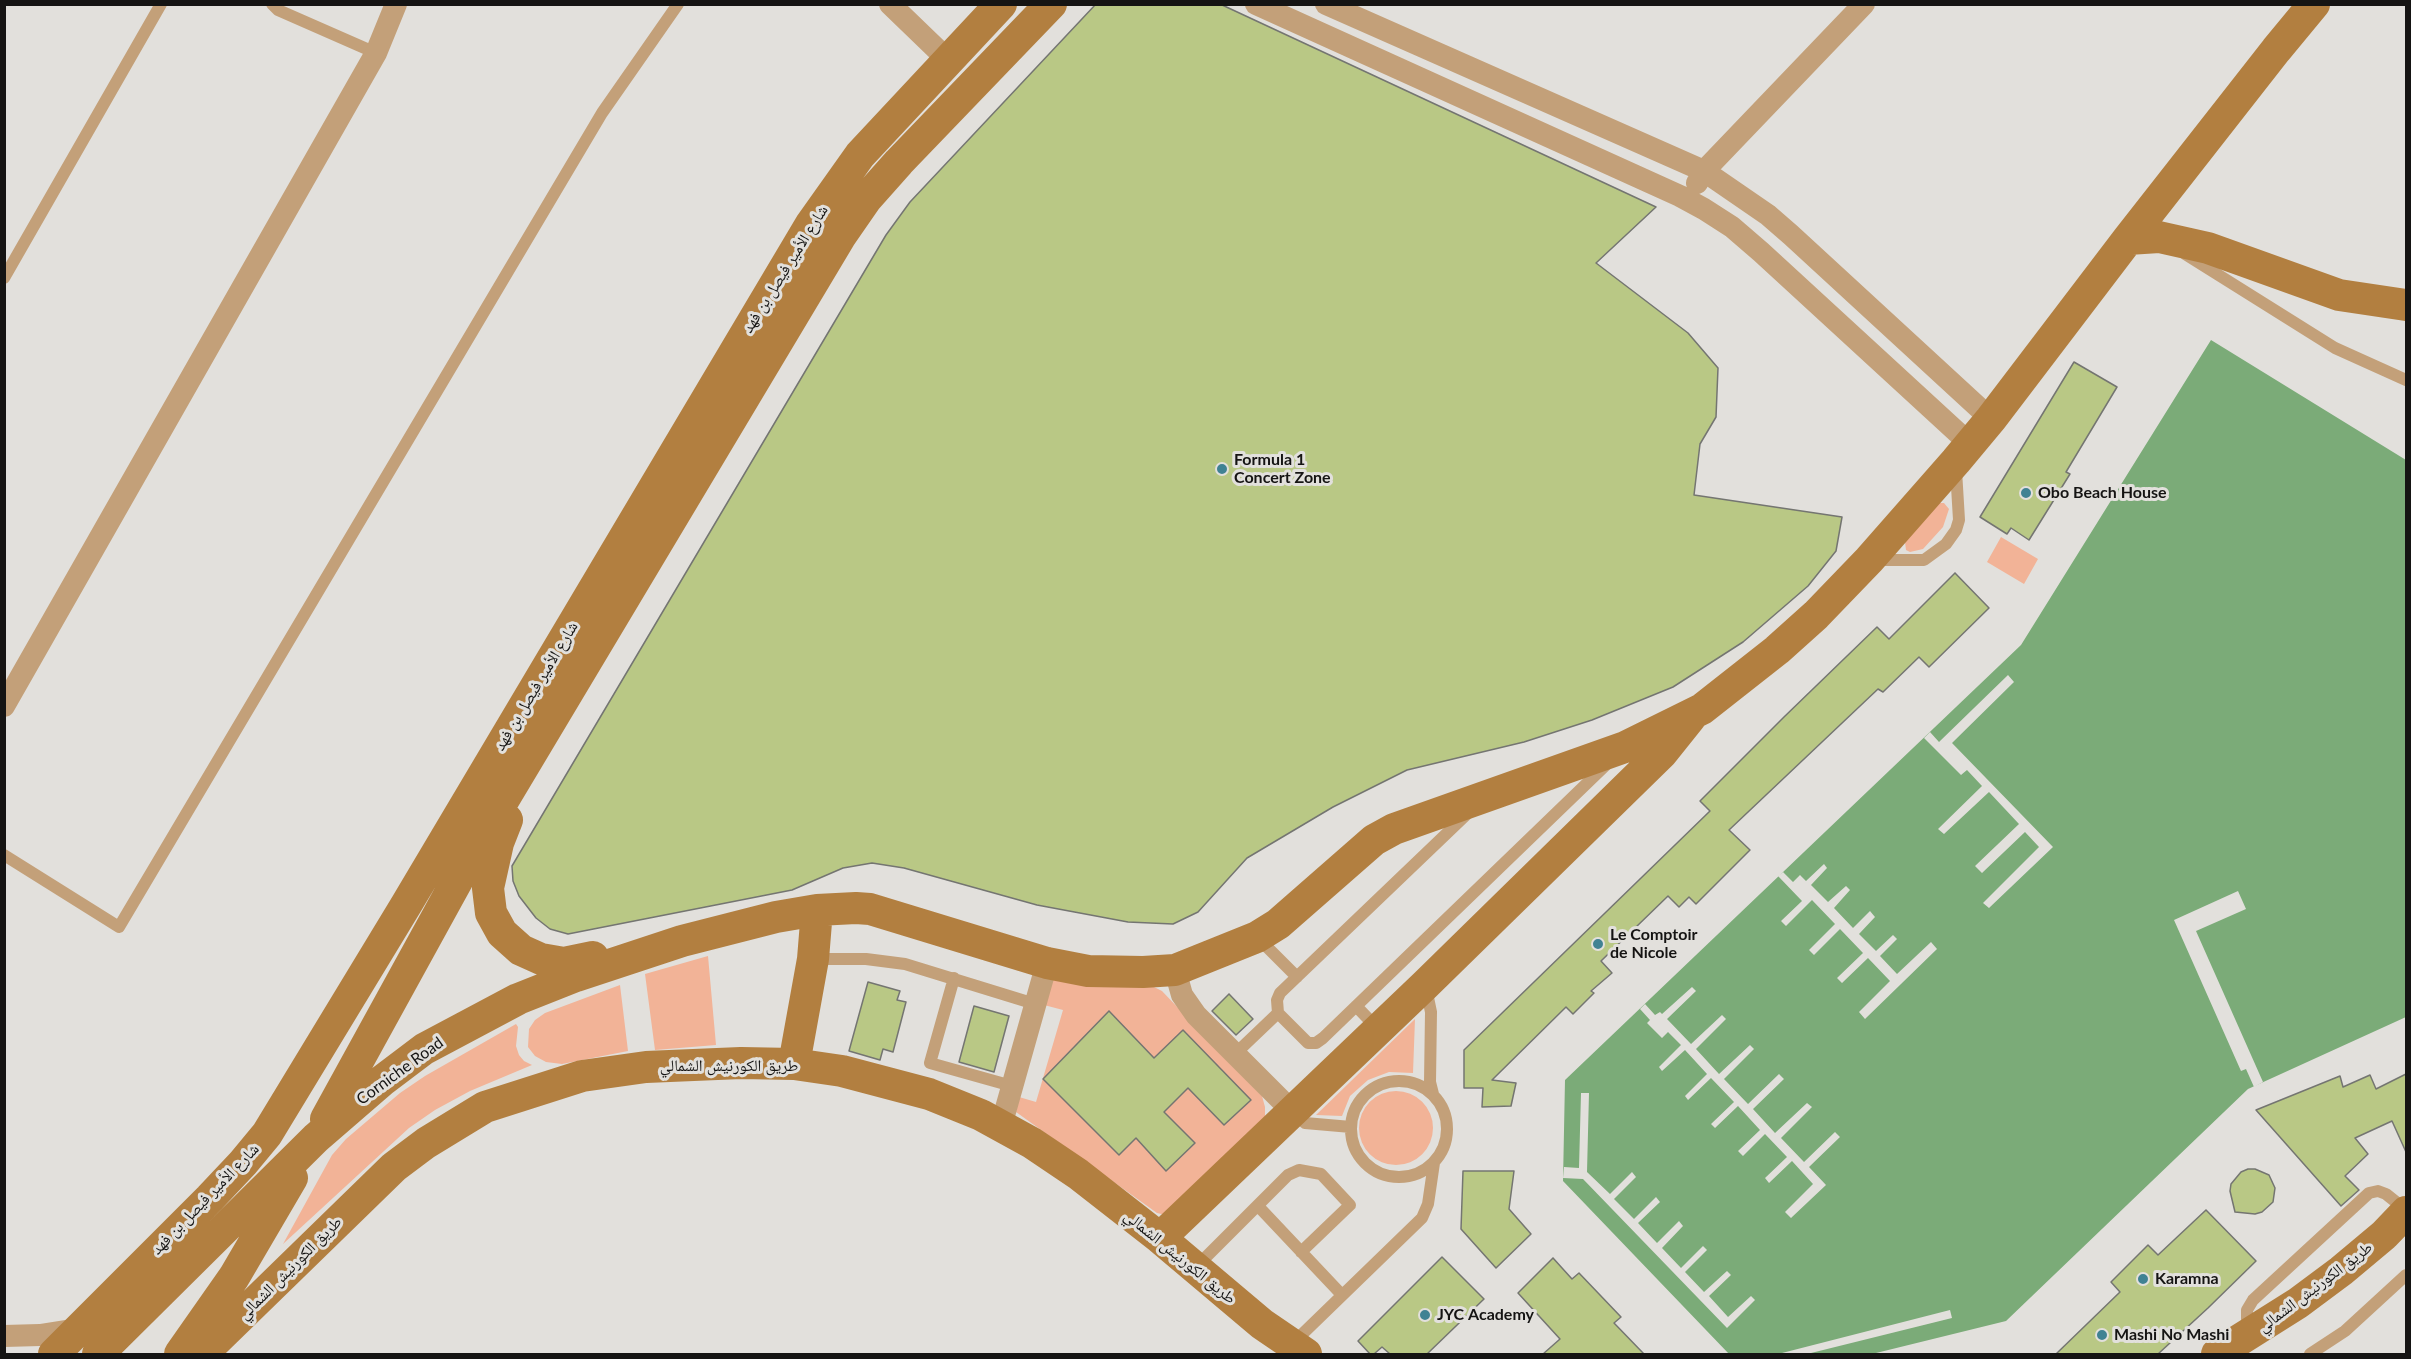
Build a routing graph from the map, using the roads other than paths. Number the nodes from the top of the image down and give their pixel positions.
1 (161, 4) edge
2 (272, 4) edge
3 (396, 4) edge
4 (678, 4) edge
5 (890, 4) edge
6 (1002, 4) edge
7 (1051, 4) edge
8 (1256, 4) edge
9 (1326, 4) edge
10 (1864, 4) edge
11 (2314, 4) edge
12 (376, 53) junction
13 (949, 61) junction
14 (1704, 171) junction
15 (1688, 200) junction
16 (2158, 237) junction
17 (2128, 239) junction
18 (4, 278) edge
19 (2406, 305) edge
20 (2406, 380) edge
21 (1991, 419) junction
22 (1963, 452) junction
23 (1869, 560) junction
24 (4, 706) edge
25 (1695, 712) junction
26 (541, 737) junction
27 (1624, 747) junction
28 (1485, 796) junction
29 (4, 855) edge
30 (817, 910) junction
31 (721, 931) junction
32 (1257, 937) junction
33 (813, 959) junction
34 (1047, 963) junction
35 (1175, 970) junction
36 (1297, 977) junction
37 (954, 978) junction
38 (1425, 985) junction
39 (1035, 1004) junction
40 (1356, 1006) junction
41 (1278, 1013) junction
42 (1378, 1030) junction
43 (1235, 1054) junction
44 (794, 1064) junction
45 (1012, 1086) junction
46 (1433, 1094) junction
47 (1293, 1112) junction
48 (1001, 1126) junction
49 (1351, 1127) junction
50 (316, 1138) junction
51 (1434, 1163) junction
52 (1258, 1206) junction
53 (2406, 1211) edge
54 (1160, 1238) junction
55 (1301, 1252) junction
56 (1194, 1269) junction
57 (2406, 1275) edge
58 (1342, 1295) junction
59 (78, 1329) junction
60 (4, 1336) edge
61 (1298, 1350) edge
62 (54, 1354) edge
63 (98, 1354) edge
64 (180, 1354) edge
65 (202, 1354) edge
66 (2217, 1354) edge
67 (2310, 1354) edge

1 - 18 lane
2 - 12 lane
3 - 12 street
4 - 29 lane
5 - 13 street
6 - 13 main road, شارع الأمير فيصل بن فهد
7 - 26 main road, شارع الأمير فيصل بن فهد
8 - 15 street
9 - 14 street
10 - 14 street
11 - 17 main road
12 - 24 street
13 - 59 main road, شارع الأمير فيصل بن فهد
14 - 15 street
14 - 21 street
15 - 22 street
16 - 17 main road
16 - 19 main road
16 - 20 lane
17 - 21 main road
21 - 22 main road
22 - 23 main road
22 - 23 lane
23 - 25 main road
25 - 27 main road, Corniche Road
25 - 38 main road
26 - 31 main road
26 - 50 main road, شارع الأمير فيصل بن فهد
27 - 28 main road, Corniche Road
27 - 40 lane
28 - 32 main road, Corniche Road
28 - 36 lane
30 - 31 main road, Corniche Road
30 - 33 main road
30 - 34 main road, Corniche Road
31 - 50 main road, Corniche Road
32 - 35 main road, Corniche Road
32 - 36 lane
33 - 37 lane
33 - 44 main road
34 - 35 main road, Corniche Road
34 - 39 street
35 - 43 street
36 - 41 lane
37 - 39 lane
37 - 45 lane
38 - 42 main road
38 - 46 lane
39 - 45 street
40 - 41 lane
40 - 42 lane
41 - 43 lane
42 - 47 main road
43 - 47 street
44 - 48 main road, طريق الكورنيش الشمالي
44 - 65 main road, طريق الكورنيش الشمالي
45 - 48 street
46 - 49 lane
46 - 51 lane
47 - 49 lane
47 - 54 main road
48 - 54 main road, طريق الكورنيش الشمالي
49 - 51 lane
50 - 63 main road, Corniche Road
50 - 64 main road, شارع الأمير فيصل بن فهد
51 - 58 lane
52 - 55 lane
52 - 55 lane
52 - 56 lane
53 - 66 main road, طريق الكورنيش الشمالي
54 - 56 main road, طريق الكورنيش الشمالي
55 - 58 lane
56 - 61 main road, طريق الكورنيش الشمالي
57 - 67 lane
58 - 61 lane
59 - 60 street
59 - 62 main road, شارع الأمير فيصل بن فهد

